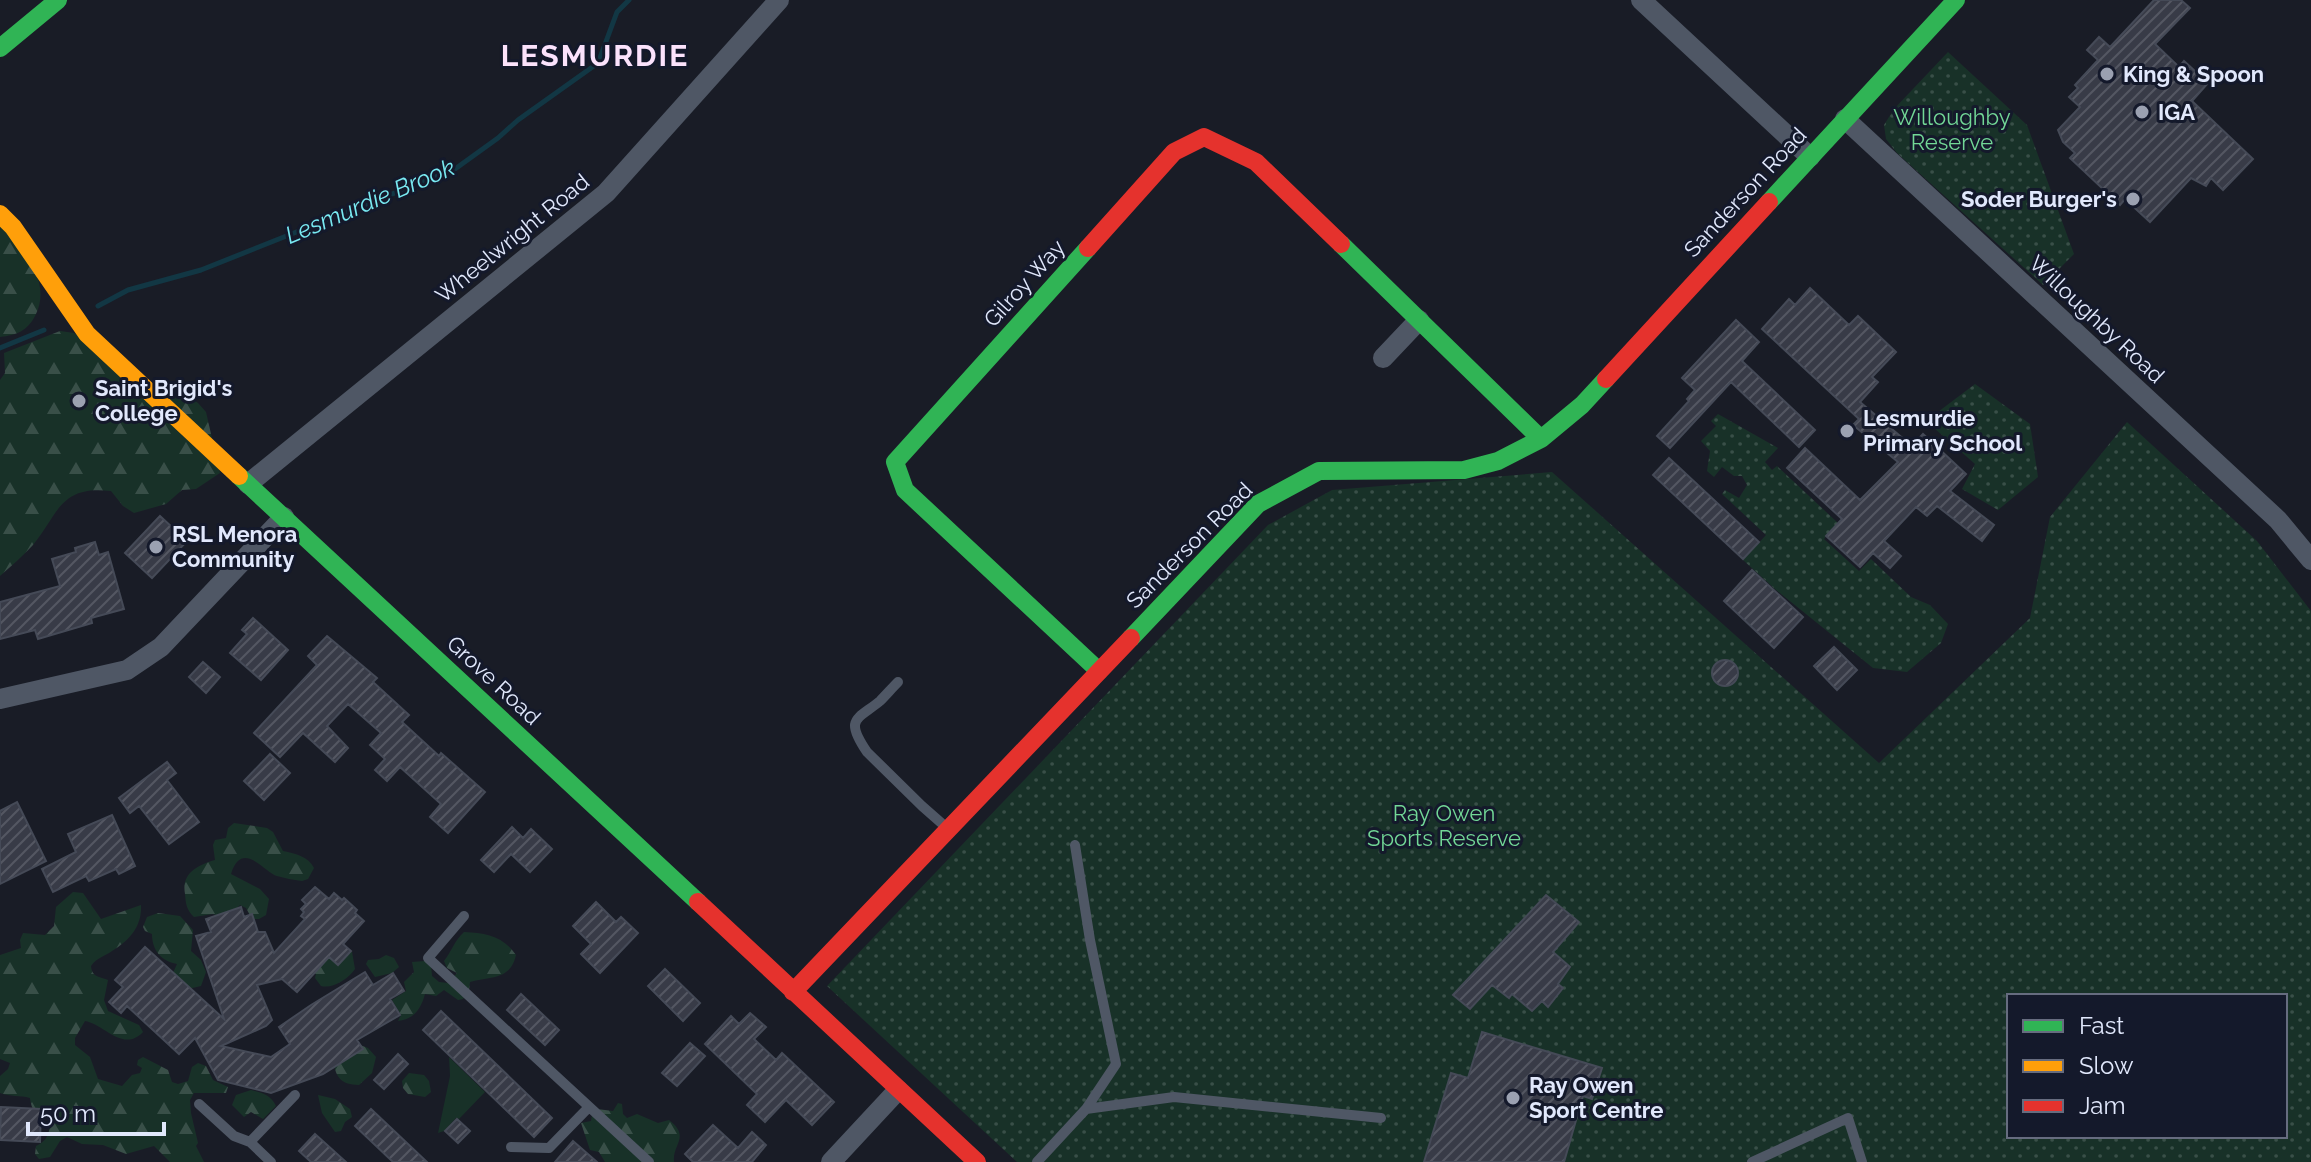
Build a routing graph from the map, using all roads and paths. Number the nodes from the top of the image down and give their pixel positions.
1 (58, 0) edge
2 (779, 0) edge
3 (1641, 0) edge
4 (1956, 0) edge
5 (0, 48) edge
6 (1845, 119) junction
7 (1810, 157) junction
8 (0, 214) edge
9 (1419, 320) junction
10 (1383, 358) dead end
11 (1541, 439) junction
12 (248, 484) junction
13 (284, 517) junction
14 (2311, 560) edge
15 (1099, 671) junction
16 (898, 682) dead end
17 (0, 699) edge
18 (949, 829) junction
19 (1075, 845) dead end
20 (464, 916) dead end
21 (793, 992) junction
22 (898, 1090) junction
23 (295, 1095) dead end
24 (199, 1104) dead end
25 (589, 1107) junction
26 (1086, 1109) junction
27 (1381, 1118) dead end
28 (250, 1142) junction
29 (511, 1147) dead end
30 (271, 1162) edge
31 (649, 1162) edge
32 (831, 1162) edge
33 (977, 1162) edge
34 (1037, 1162) edge
35 (1752, 1162) edge
36 (1862, 1162) edge

1 - 5 street
2 - 12 street, Wheelwright Road
3 - 7 street
4 - 6 street, Sanderson Road
6 - 7 street, Sanderson Road
6 - 14 street, Willoughby Road
7 - 11 street, Sanderson Road
8 - 12 street, Grove Road
9 - 10 street
9 - 11 street, Gilroy Way
9 - 15 street, Gilroy Way
11 - 15 street, Sanderson Road
12 - 13 street, Grove Road
13 - 17 street
13 - 21 street, Grove Road
15 - 18 street, Sanderson Road
16 - 18 lane
18 - 21 street, Sanderson Road
19 - 26 lane
20 - 25 lane
21 - 22 street, Grove Road
22 - 32 street
22 - 33 street, Grove Road
23 - 28 lane
24 - 28 lane
25 - 29 lane
25 - 31 lane
26 - 27 lane
26 - 34 lane
28 - 30 lane
35 - 36 lane

